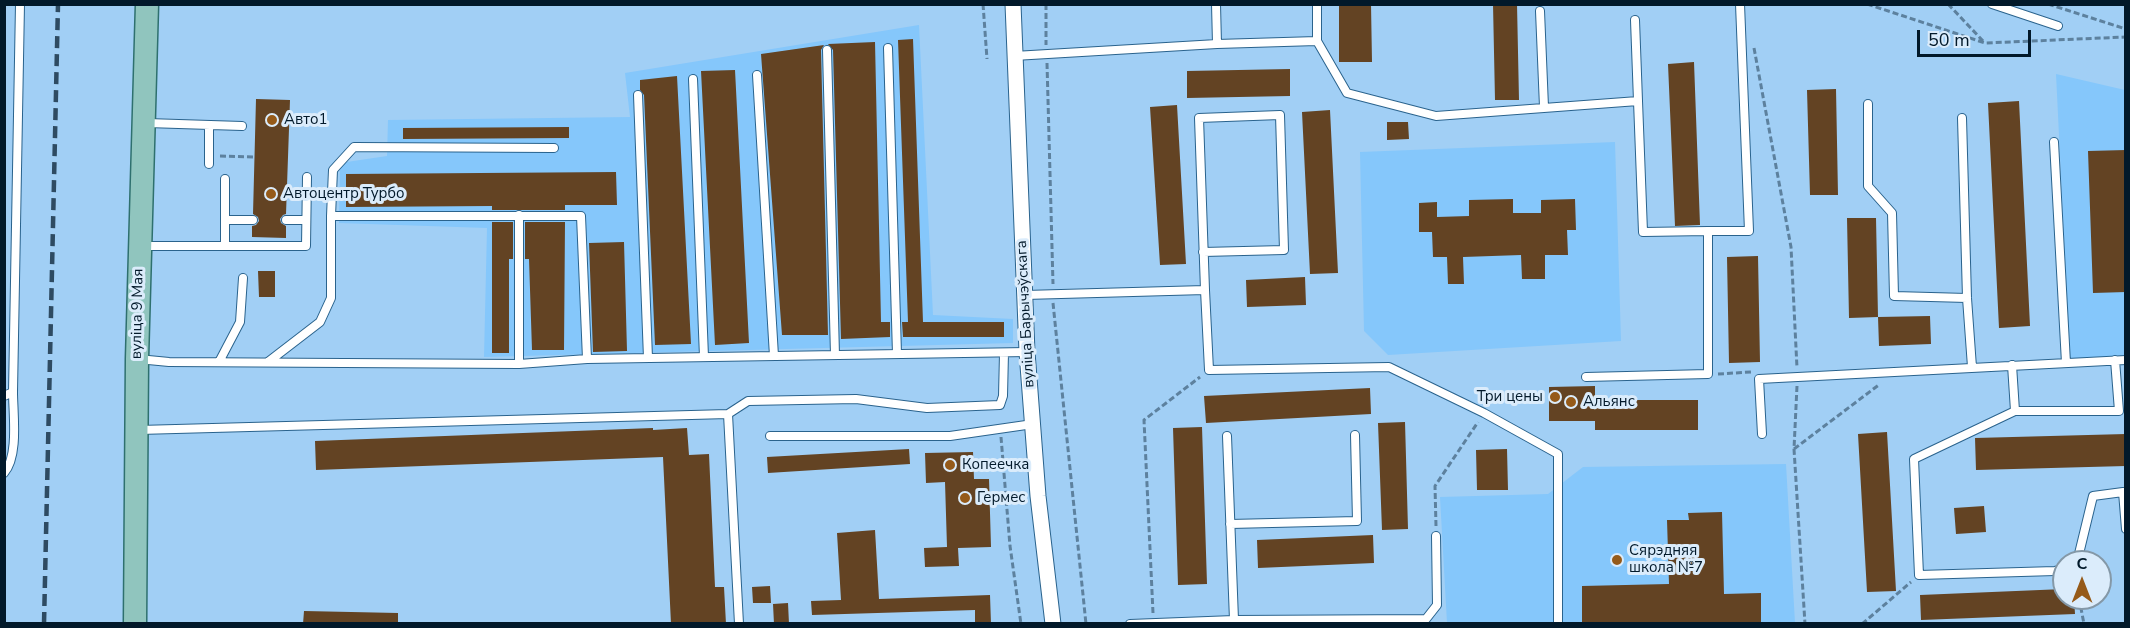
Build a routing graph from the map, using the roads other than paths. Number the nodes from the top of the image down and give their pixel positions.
1 (20, 4) edge
2 (147, 4) edge
3 (1013, 4) edge
4 (1216, 4) edge
5 (1317, 4) edge
6 (1740, 4) edge
7 (1992, 4) edge
8 (1539, 11) dead end
9 (1635, 20) dead end
10 (2058, 26) dead end
11 (1317, 41) junction
12 (1217, 44) junction
13 (888, 48) dead end
14 (827, 50) dead end
15 (1014, 56) junction
16 (757, 75) dead end
17 (693, 79) dead end
18 (638, 95) dead end
19 (1638, 101) junction
20 (1868, 104) dead end
21 (1544, 107) junction
22 (1962, 118) dead end
23 (143, 123) junction
24 (209, 125) junction
25 (242, 126) dead end
26 (2054, 142) dead end
27 (554, 148) dead end
28 (209, 160) road end
29 (307, 177) dead end
30 (225, 179) dead end
31 (519, 215) junction
32 (331, 216) junction
33 (225, 220) junction
34 (253, 220) dead end
35 (286, 220) dead end
36 (306, 220) junction
37 (1708, 231) junction
38 (140, 246) junction
39 (225, 246) junction
40 (1203, 252) junction
41 (243, 278) dead end
42 (1205, 290) junction
43 (1025, 295) junction
44 (1967, 298) junction
45 (1028, 352) junction
46 (1004, 353) junction
47 (897, 354) junction
48 (835, 355) junction
49 (774, 356) junction
50 (705, 357) junction
51 (648, 358) junction
52 (137, 359) junction
53 (587, 359) junction
54 (2115, 360) junction
55 (2126, 360) edge
56 (219, 362) junction
57 (268, 362) junction
58 (2066, 363) junction
59 (519, 364) junction
60 (2013, 365) junction
61 (1972, 368) junction
62 (1586, 377) dead end
63 (13, 392) junction
64 (4, 396) edge
65 (2015, 411) junction
66 (728, 414) junction
67 (1033, 424) junction
68 (137, 430) junction
69 (1761, 434) dead end
70 (1227, 435) dead end
71 (1355, 435) dead end
72 (770, 436) dead end
73 (4, 473) edge
74 (1230, 524) junction
75 (2126, 529) edge
76 (1436, 536) road end
77 (2080, 550) edge
78 (2052, 572) edge
79 (1234, 620) junction
80 (1153, 623) edge
81 (135, 624) edge
82 (739, 624) edge
83 (1053, 624) edge
84 (1130, 624) edge
85 (1558, 624) edge

1 - 63 lane
2 - 23 main road, вуліца 9 Мая
3 - 15 street, вуліца Барычэўскага
4 - 12 lane
5 - 11 lane
6 - 37 lane
7 - 10 lane
8 - 21 lane
9 - 19 lane
11 - 12 lane
11 - 21 lane
12 - 15 lane
13 - 47 lane
14 - 48 lane
15 - 43 street, вуліца Барычэўскага
16 - 49 lane
17 - 50 lane
18 - 51 lane
19 - 21 lane
19 - 37 lane
20 - 44 lane
22 - 44 lane
23 - 24 lane
23 - 38 main road, вуліца 9 Мая
24 - 25 lane
24 - 28 lane
26 - 58 lane
27 - 32 lane
29 - 36 lane
30 - 33 lane
31 - 32 lane
31 - 53 lane
31 - 59 lane
32 - 57 lane
33 - 34 lane
33 - 39 lane
35 - 36 lane
36 - 39 lane
37 - 62 lane
38 - 39 lane
38 - 52 main road, вуліца 9 Мая
40 - 40 lane
40 - 42 lane
41 - 56 lane
42 - 43 lane
42 - 85 lane
43 - 45 street, вуліца Барычэўскага
44 - 61 lane
45 - 46 lane
45 - 67 street, вуліца Барычэўскага
46 - 47 lane
46 - 66 lane
47 - 48 lane
48 - 49 lane
49 - 50 lane
50 - 51 lane
51 - 53 lane
52 - 56 lane
52 - 68 main road, вуліца 9 Мая
53 - 59 lane
54 - 55 lane
54 - 58 lane
54 - 65 lane
56 - 57 lane
57 - 59 lane
58 - 60 lane
60 - 61 lane
60 - 65 lane
61 - 69 lane
63 - 64 lane
63 - 73 lane
65 - 78 lane
66 - 68 lane
66 - 82 lane
67 - 72 lane
67 - 83 street, вуліца Барычэўскага
68 - 81 main road, вуліца 9 Мая
70 - 74 lane
71 - 74 lane
74 - 79 lane
75 - 77 lane
76 - 79 lane
79 - 80 lane
80 - 84 lane

